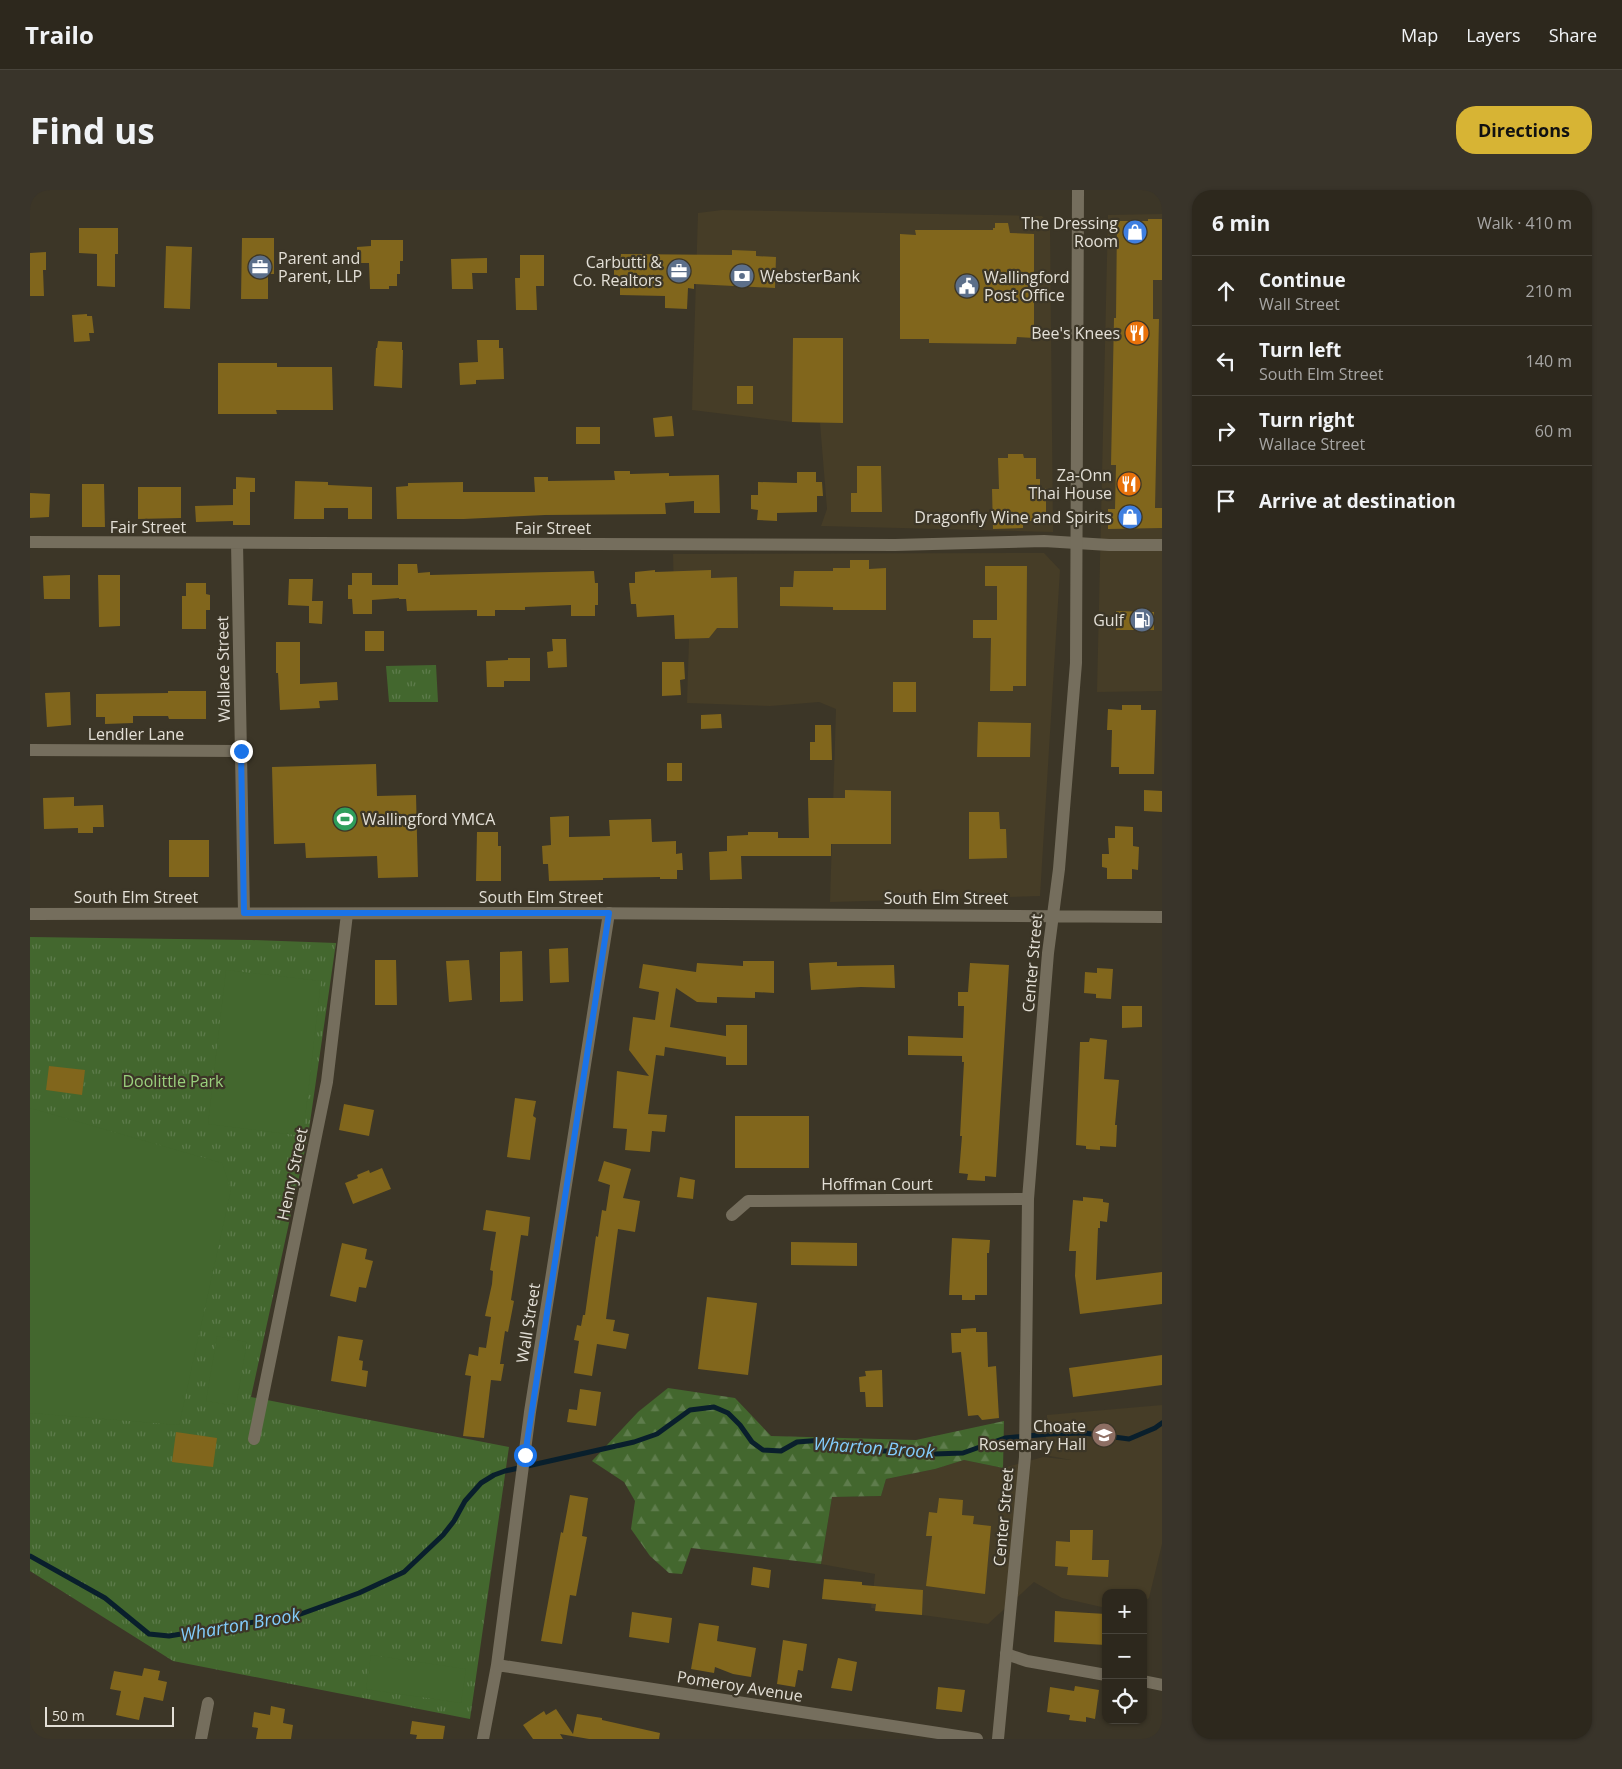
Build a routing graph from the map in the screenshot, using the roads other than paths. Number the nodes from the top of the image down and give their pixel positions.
1 (1078, 190) edge
2 (30, 542) edge
3 (238, 543) junction
4 (1076, 543) junction
5 (1162, 545) edge
6 (30, 750) edge
7 (241, 751) junction
8 (244, 913) junction
9 (609, 913) junction
10 (30, 914) edge
11 (347, 914) junction
12 (1052, 915) junction
13 (1162, 917) edge
14 (1028, 1199) junction
15 (732, 1215) dead end
16 (254, 1439) dead end
17 (1006, 1654) junction
18 (497, 1666) junction
19 (1102, 1674) edge
20 (1147, 1683) edge
21 (1162, 1685) edge
22 (208, 1703) dead end
23 (201, 1739) edge
24 (483, 1739) edge
25 (977, 1739) edge
26 (998, 1739) edge

1 - 4 street, Center Street
2 - 3 street, Fair Street
3 - 4 street, Fair Street
3 - 7 street, Wallace Street
4 - 5 street, Fair Street
4 - 12 street, Center Street
6 - 7 street, Lendler Lane
7 - 8 street, Wallace Street
8 - 10 street, South Elm Street
8 - 11 street, South Elm Street
9 - 11 street, South Elm Street
9 - 12 street, South Elm Street
9 - 18 street, Wall Street
11 - 16 street, Henry Street
12 - 13 street, South Elm Street
12 - 14 street, Center Street
14 - 15 street, Hoffman Court
14 - 17 street, Center Street
17 - 19 street
17 - 26 street, Center Street
18 - 24 street, Wall Street
18 - 25 street, Pomeroy Avenue
20 - 21 street
22 - 23 street

